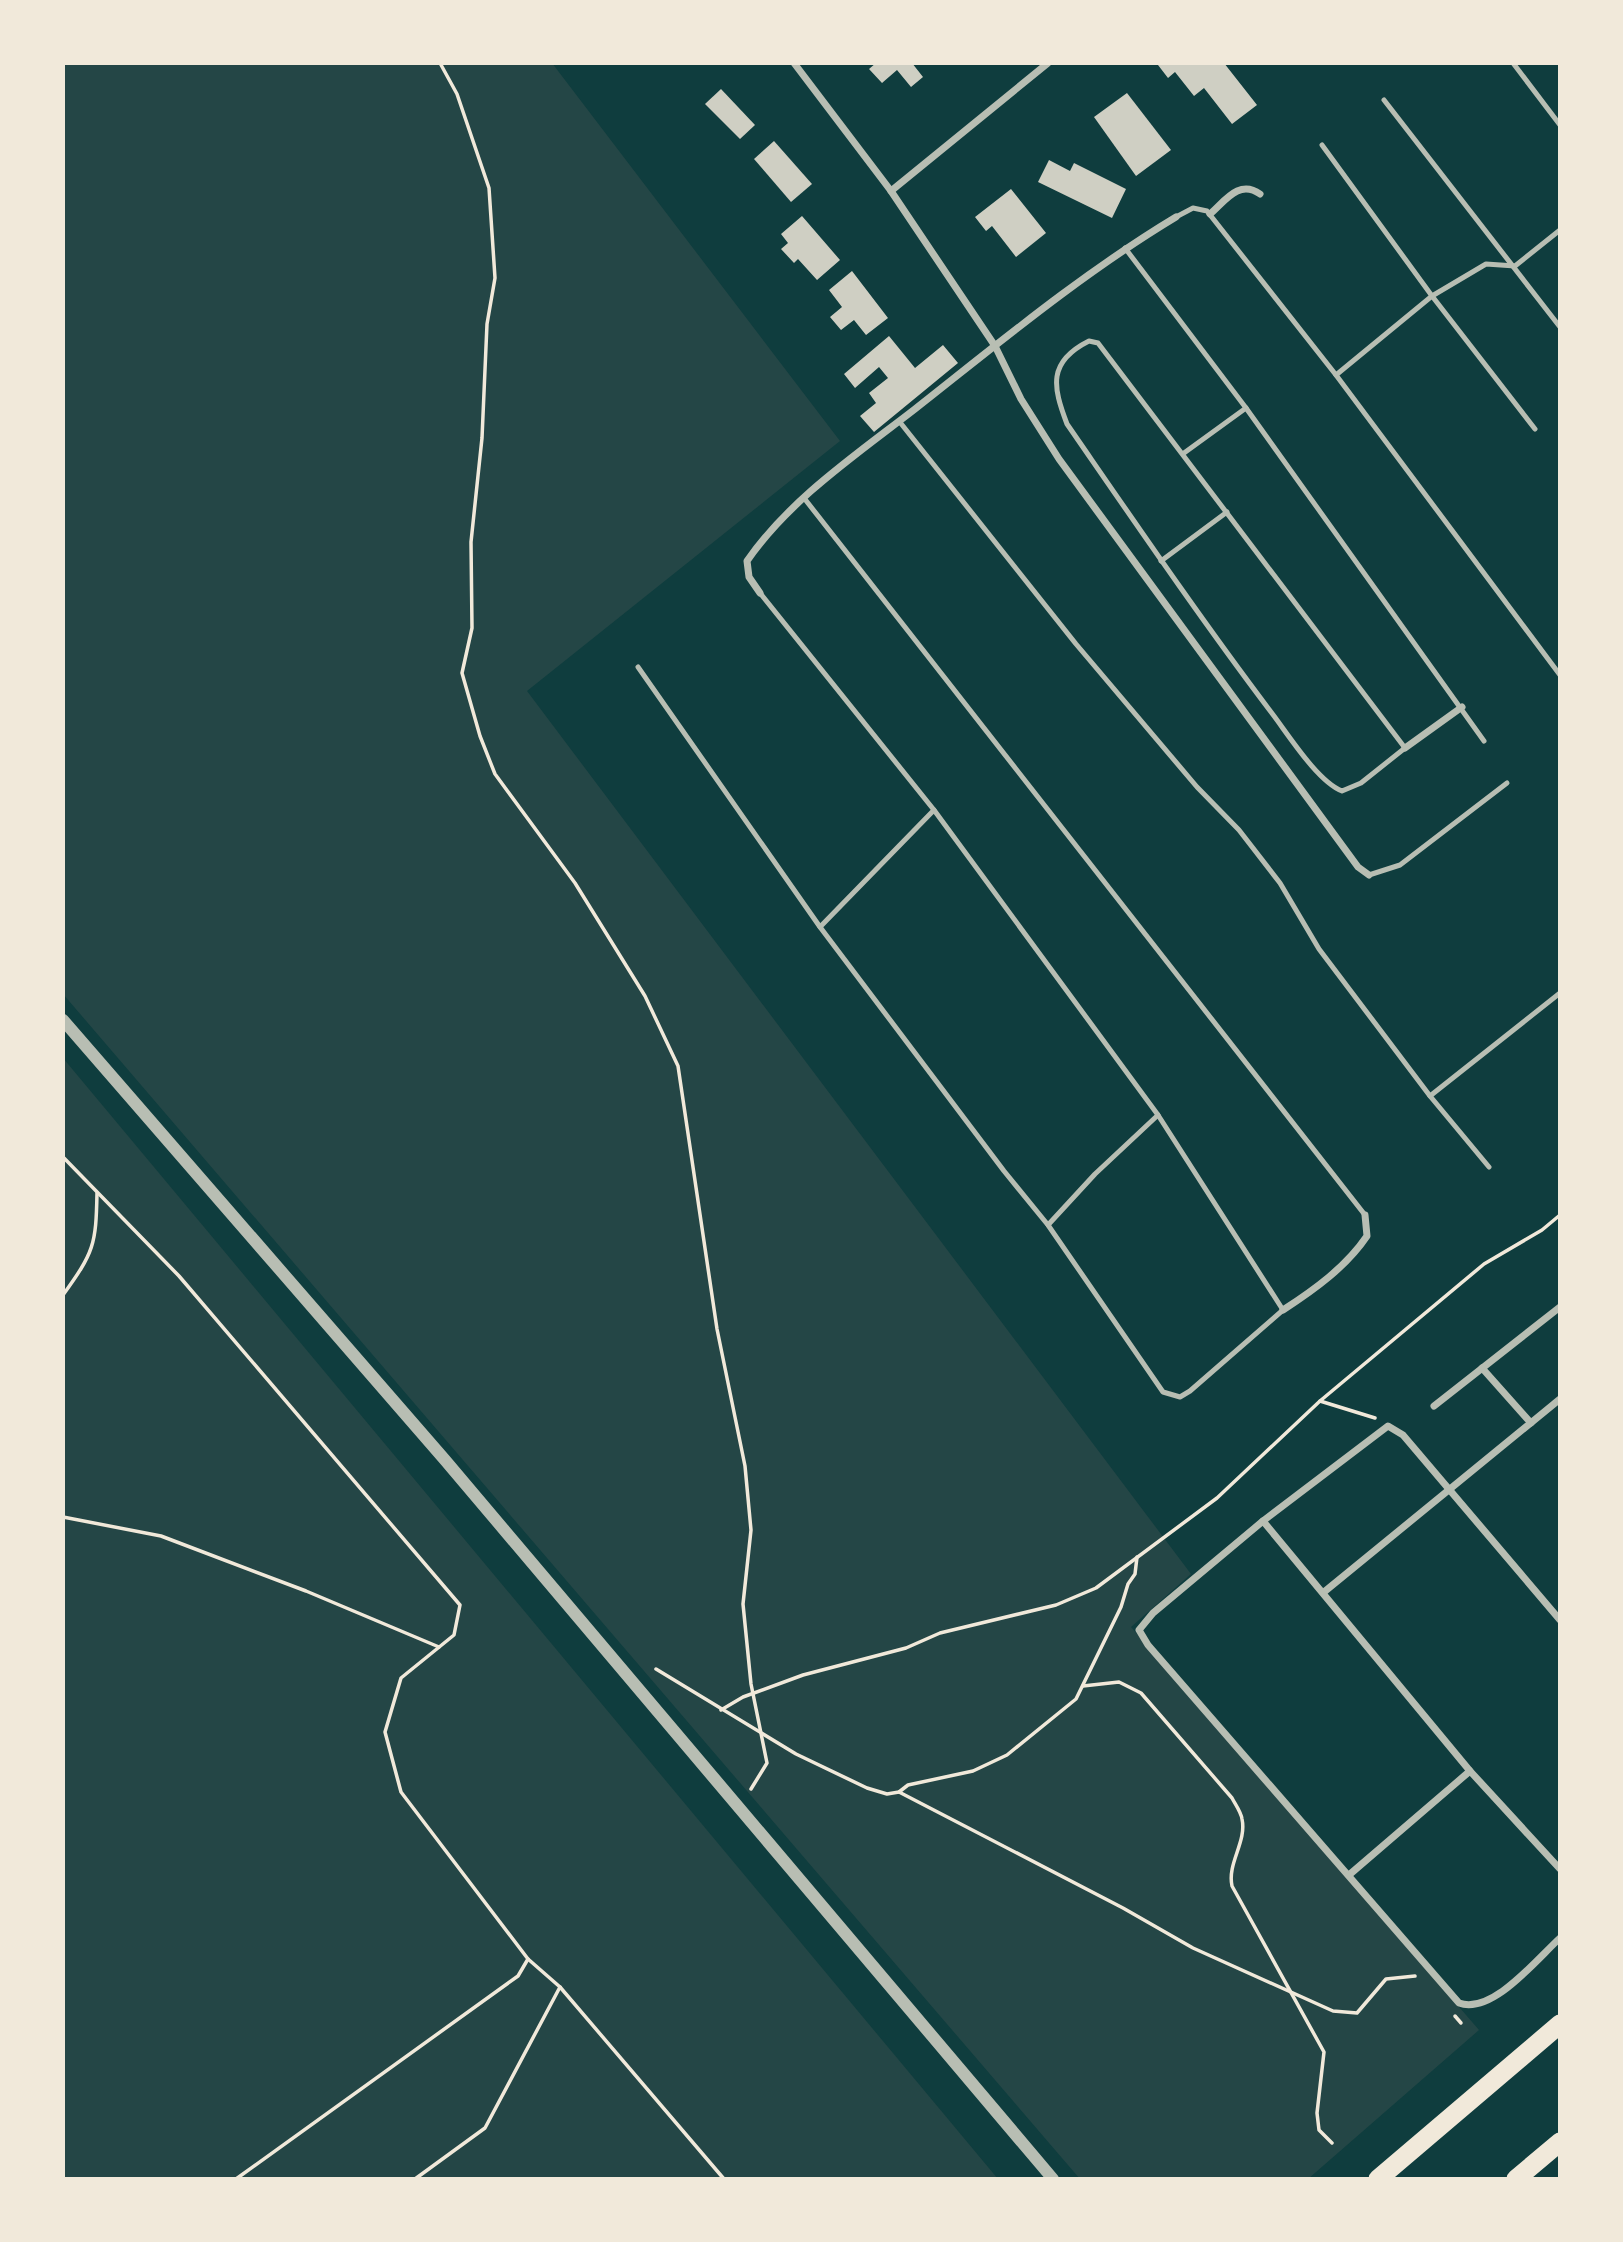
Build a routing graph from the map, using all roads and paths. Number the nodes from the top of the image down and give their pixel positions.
1 (440, 63) edge
2 (794, 63) edge
3 (1048, 63) edge
4 (1513, 63) edge
5 (1384, 100) dead end
6 (1560, 125) edge
7 (1322, 145) dead end
8 (891, 191) junction
9 (1259, 194) dead end
10 (1210, 214) junction
11 (1175, 217) joint
12 (1560, 230) edge
13 (1125, 248) junction
14 (1514, 266) junction
15 (1432, 296) junction
16 (1560, 327) edge
17 (995, 346) junction
18 (1336, 374) junction
19 (1246, 408) junction
20 (899, 421) junction
21 (1535, 429) dead end
22 (1184, 453) junction
23 (804, 498) junction
24 (1227, 512) junction
25 (1161, 561) junction
26 (760, 593) joint
27 (638, 667) dead end
28 (1560, 675) edge
29 (1462, 707) junction
30 (1484, 741) dead end
31 (1405, 748) junction
32 (1507, 783) dead end
33 (934, 810) junction
34 (1369, 875) joint
35 (820, 928) junction
36 (1560, 993) edge
37 (63, 1020) edge
38 (1430, 1096) junction
39 (1158, 1115) junction
40 (63, 1157) edge
41 (1489, 1167) dead end
42 (97, 1193) junction
43 (1364, 1215) joint
44 (1560, 1215) edge
45 (1048, 1225) junction
46 (63, 1295) edge
47 (1560, 1307) edge
48 (1283, 1310) junction
49 (1482, 1368) junction
50 (1560, 1399) edge
51 (1320, 1401) junction
52 (1434, 1406) dead end
53 (1531, 1423) junction
54 (1383, 1427) junction
55 (1450, 1491) junction
56 (63, 1517) edge
57 (1263, 1521) junction
58 (1137, 1557) junction
59 (1324, 1592) junction
60 (1560, 1620) edge
61 (439, 1647) junction
62 (656, 1669) dead end
63 (1083, 1686) junction
64 (755, 1694) junction
65 (721, 1710) junction
66 (760, 1733) junction
67 (1470, 1771) junction
68 (751, 1790) dead end
69 (899, 1792) junction
70 (1560, 1869) edge
71 (1349, 1875) junction
72 (1560, 1938) edge
73 (528, 1959) junction
74 (1424, 1984) dead end
75 (560, 1987) junction
76 (1292, 1990) junction
77 (1452, 2013) dead end
78 (1461, 2023) dead end
79 (1560, 2024) edge
80 (1560, 2142) edge
81 (1332, 2143) dead end
82 (236, 2179) edge
83 (415, 2179) edge
84 (724, 2179) edge
85 (1054, 2179) edge
86 (1378, 2179) edge
87 (1516, 2179) edge

1 - 64 path
2 - 8 street
3 - 8 street
4 - 6 lane
5 - 14 lane
7 - 15 lane
8 - 17 street
9 - 10 street
10 - 11 lane
10 - 18 lane
11 - 13 street
12 - 14 lane
13 - 17 street
13 - 19 lane
14 - 15 lane
14 - 16 lane
15 - 18 lane
15 - 21 lane
17 - 20 street
17 - 34 street
18 - 28 lane
19 - 22 lane
19 - 29 lane
20 - 23 street
20 - 38 lane
22 - 24 lane
22 - 25 lane
23 - 26 street
23 - 43 lane
24 - 25 lane
24 - 31 lane
25 - 31 lane
26 - 33 lane
27 - 35 lane
29 - 30 lane
29 - 31 street
32 - 34 lane
33 - 35 lane
33 - 39 lane
35 - 45 lane
36 - 38 lane
37 - 85 street
38 - 41 lane
39 - 45 lane
39 - 48 lane
40 - 42 path
42 - 46 path
42 - 61 path
43 - 48 street
44 - 51 path
45 - 48 lane
47 - 49 street
49 - 52 street
49 - 53 street
50 - 53 street
51 - 54 path
51 - 58 path
53 - 55 street
54 - 55 street
54 - 57 street
55 - 59 street
55 - 60 street
56 - 61 path
57 - 59 street
57 - 71 street
58 - 63 path
58 - 64 path
59 - 67 street
61 - 73 path
62 - 65 path
63 - 69 path
63 - 76 path
64 - 65 path
64 - 66 path
65 - 66 path
66 - 68 path
66 - 69 path
67 - 70 street
67 - 71 street
69 - 76 path
71 - 72 street
73 - 75 path
73 - 82 path
74 - 76 path
75 - 83 path
75 - 84 path
76 - 81 path
77 - 78 path
79 - 86 highway
80 - 87 highway

